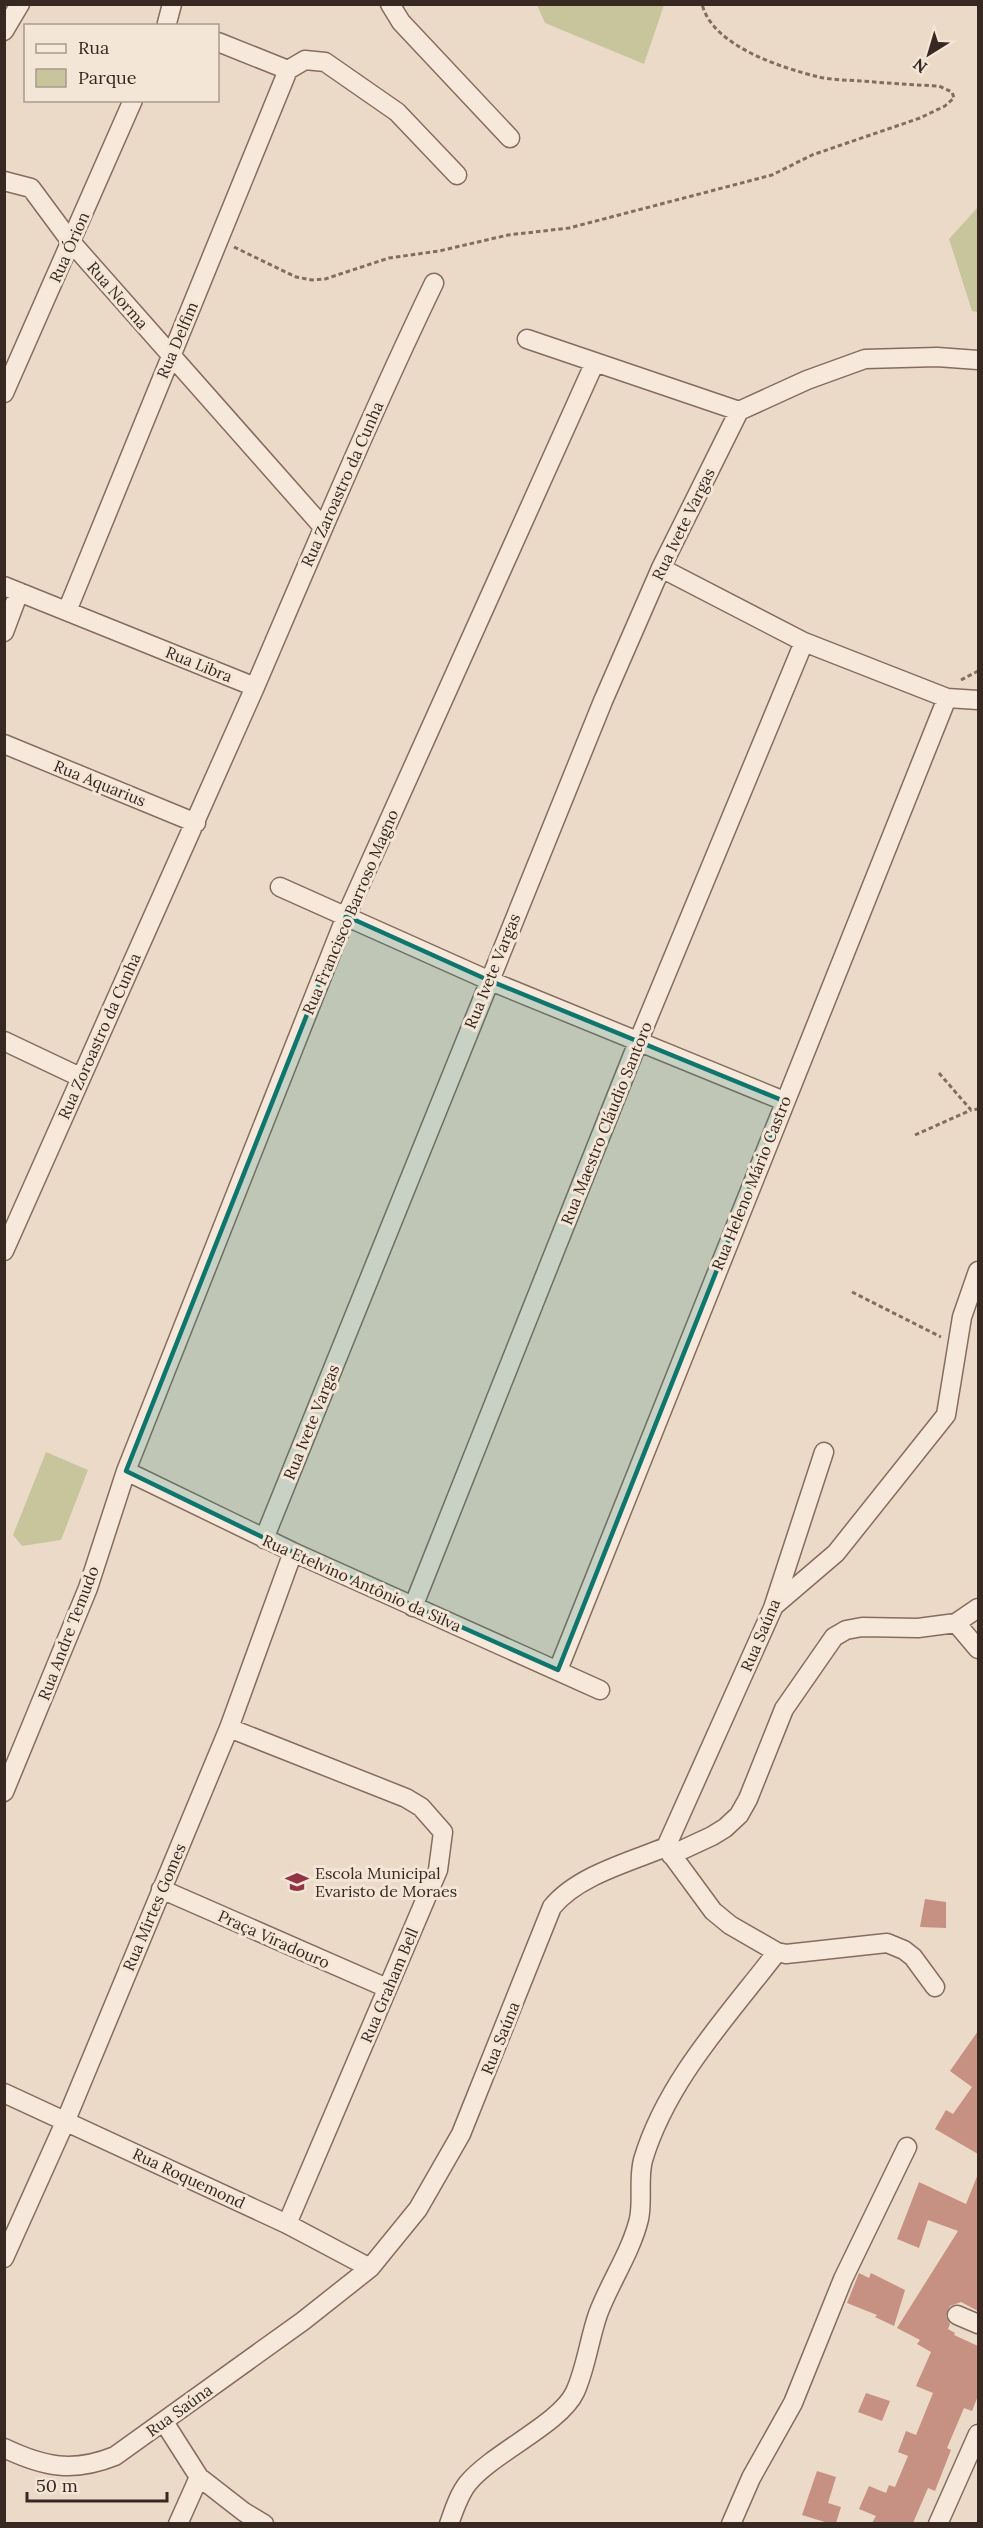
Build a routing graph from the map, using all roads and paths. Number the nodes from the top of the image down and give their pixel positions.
1 (20, 4) edge
2 (172, 4) edge
3 (390, 4) edge
4 (702, 4) edge
5 (169, 24) edge
6 (4, 31) edge
7 (219, 42) edge
8 (288, 70) junction
9 (132, 102) edge
10 (510, 138) dead end
11 (457, 175) dead end
12 (4, 181) edge
13 (219, 240) junction
14 (71, 242) junction
15 (434, 283) dead end
16 (527, 339) dead end
17 (170, 356) junction
18 (978, 360) edge
19 (595, 362) junction
20 (4, 393) edge
21 (739, 411) junction
22 (323, 527) junction
23 (661, 568) junction
24 (12, 589) edge
25 (67, 611) junction
26 (4, 632) edge
27 (804, 642) junction
28 (255, 687) junction
29 (947, 698) junction
30 (978, 700) edge
31 (4, 744) edge
32 (196, 823) junction
33 (280, 887) dead end
34 (346, 916) junction
35 (488, 980) junction
36 (4, 1041) edge
37 (638, 1042) junction
38 (939, 1073) dead end
39 (80, 1077) junction
40 (784, 1101) junction
41 (978, 1109) edge
42 (971, 1110) junction
43 (915, 1135) dead end
44 (4, 1251) edge
45 (978, 1271) edge
46 (852, 1292) dead end
47 (956, 1344) junction
48 (824, 1452) dead end
49 (126, 1471) junction
50 (264, 1539) junction
51 (293, 1552) junction
52 (413, 1607) junction
53 (773, 1608) junction
54 (978, 1608) edge
55 (956, 1623) junction
56 (978, 1649) edge
57 (558, 1670) junction
58 (600, 1690) dead end
59 (229, 1728) junction
60 (4, 1792) edge
61 (669, 1850) junction
62 (161, 1889) junction
63 (777, 1952) junction
64 (935, 1987) dead end
65 (387, 1988) junction
66 (4, 2093) edge
67 (66, 2120) junction
68 (907, 2147) dead end
69 (287, 2224) junction
70 (4, 2258) edge
71 (370, 2268) junction
72 (957, 2315) dead end
73 (978, 2324) edge
74 (164, 2422) junction
75 (978, 2434) edge
76 (4, 2448) edge
77 (199, 2477) junction
78 (178, 2523) edge
79 (264, 2523) edge
80 (449, 2523) edge
81 (731, 2523) edge
82 (938, 2523) edge

1 - 6 street
2 - 5 street
3 - 10 street
4 - 13 path
7 - 8 street
8 - 11 street
8 - 13 street, Rua Delfim
9 - 14 street, Rua Órion
12 - 14 street, Rua Norma
13 - 17 street, Rua Delfim
14 - 17 street, Rua Norma
14 - 20 street, Rua Órion
15 - 22 street, Rua Zaroastro da Cunha
16 - 19 street
17 - 22 street, Rua Norma
17 - 25 street, Rua Delfim
18 - 21 street
19 - 21 street
19 - 34 street, Rua Francisco Barroso Magno
21 - 23 street, Rua Ivete Vargas
22 - 28 street, Rua Zaroastro da Cunha
23 - 27 street
23 - 35 street, Rua Ivete Vargas
24 - 25 street, Rua Libra
24 - 26 street
25 - 28 street, Rua Libra
27 - 29 street
27 - 37 street, Rua Maestro Cláudio Santoro
28 - 32 street
29 - 30 street
29 - 40 street, Rua Heleno Mário Castro
31 - 32 street, Rua Aquarius
32 - 39 street, Rua Zoroastro da Cunha
33 - 34 street
34 - 35 street
34 - 49 street, Rua Francisco Barroso Magno
35 - 37 street
35 - 50 street, Rua Ivete Vargas
36 - 39 street
37 - 40 street
37 - 52 street, Rua Maestro Cláudio Santoro
38 - 42 path
39 - 44 street, Rua Zoroastro da Cunha
40 - 57 street, Rua Heleno Mário Castro
41 - 42 path
42 - 43 path
45 - 47 street
46 - 47 path
47 - 53 street
48 - 53 street, Rua Saúna
49 - 50 street, Rua Etelvino Antônio da Silva
49 - 60 street, Rua Andre Temudo
50 - 51 street, Rua Etelvino Antônio da Silva
51 - 52 street, Rua Etelvino Antônio da Silva
51 - 59 street, Rua Mirtes Gomes
52 - 57 street, Rua Etelvino Antônio da Silva
53 - 61 street, Rua Saúna
54 - 55 street
55 - 56 street
55 - 61 street
57 - 58 street, Rua Etelvino Antônio da Silva
59 - 62 street, Rua Mirtes Gomes
59 - 65 street, Rua Graham Bell
61 - 63 street
61 - 71 street, Rua Saúna
62 - 65 street, Praça Viradouro
62 - 67 street, Rua Mirtes Gomes
63 - 64 street
63 - 80 street
65 - 69 street, Rua Graham Bell
66 - 67 street, Rua Roquemond
67 - 69 street, Rua Roquemond
67 - 70 street, Rua Mirtes Gomes
68 - 81 street
69 - 71 street, Rua Roquemond
71 - 74 street, Rua Saúna
72 - 73 street
74 - 76 street, Rua Saúna
74 - 77 street
75 - 82 street
77 - 78 street
77 - 79 street

